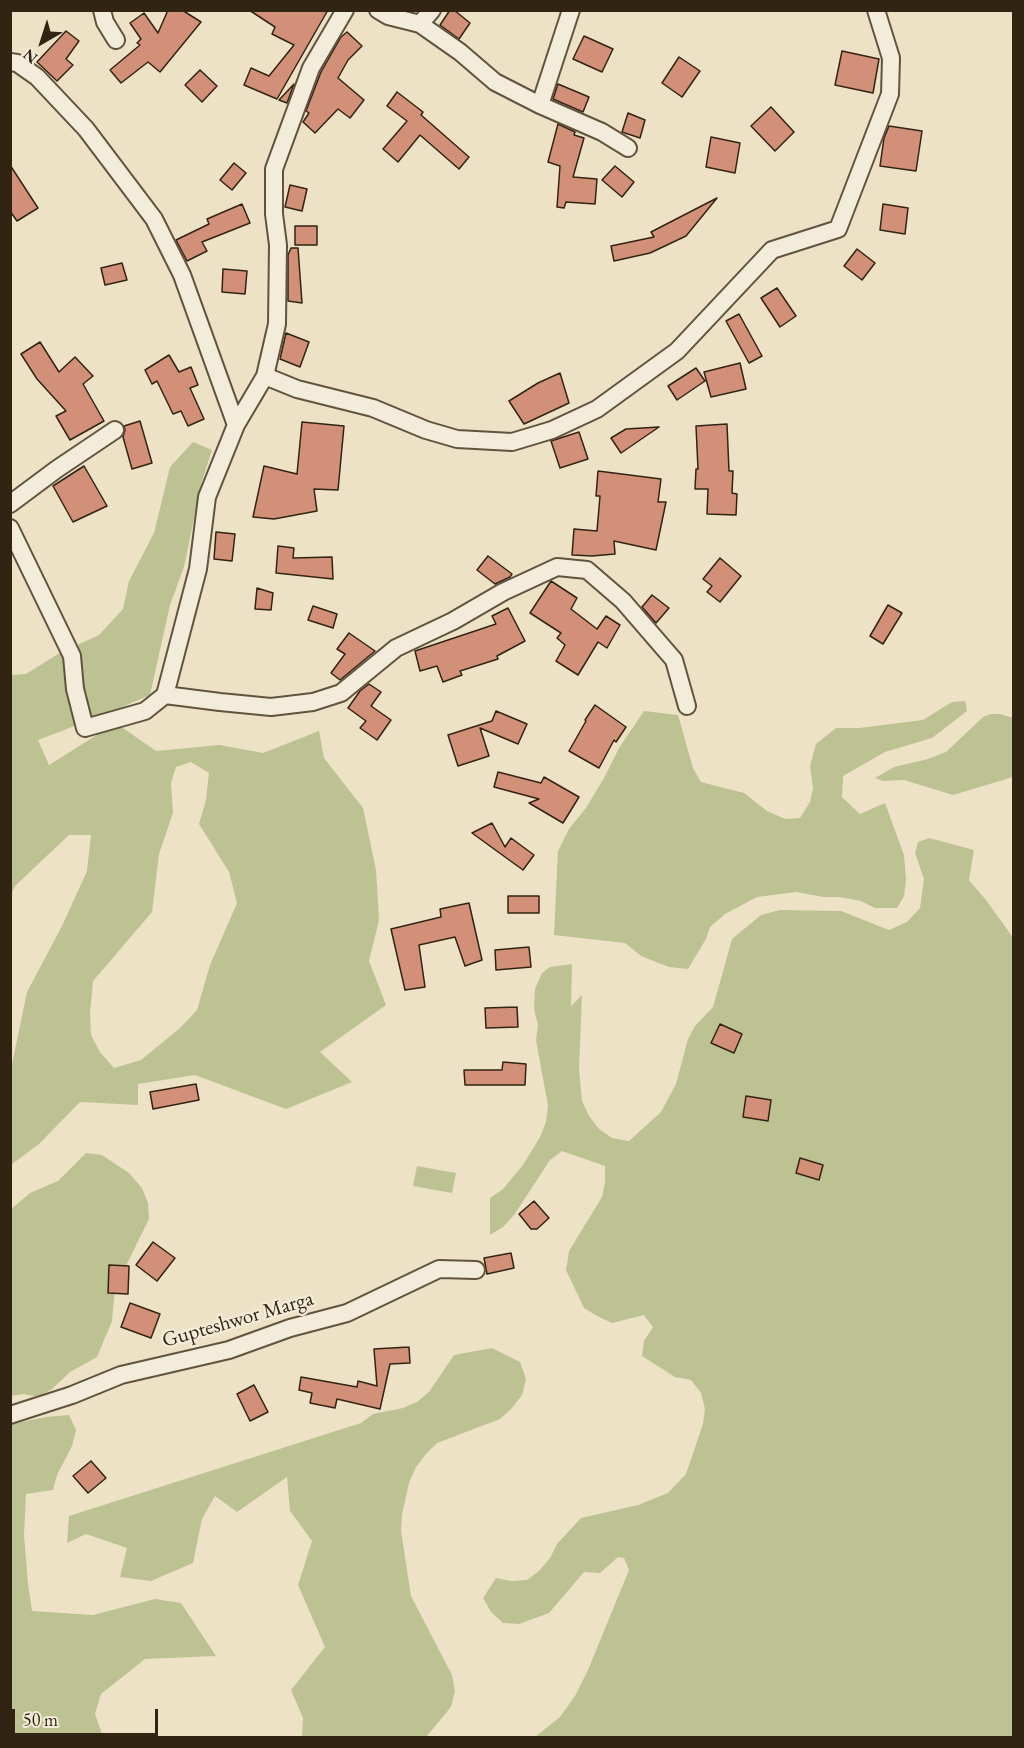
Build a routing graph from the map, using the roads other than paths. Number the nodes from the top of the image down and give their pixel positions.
1 (102, 10) edge
2 (345, 10) edge
3 (378, 10) edge
4 (432, 10) edge
5 (570, 10) edge
6 (876, 10) edge
7 (420, 24) junction
8 (116, 40) dead end
9 (10, 62) edge
10 (540, 105) junction
11 (628, 148) dead end
12 (265, 376) junction
13 (236, 425) junction
14 (115, 430) dead end
15 (10, 504) edge
16 (10, 528) edge
17 (165, 695) junction
18 (687, 706) dead end
19 (476, 1270) dead end
20 (10, 1415) edge

1 - 8 street
2 - 12 street
3 - 7 street
4 - 7 street
5 - 10 street
6 - 12 street
7 - 10 street
9 - 13 street
10 - 11 street
12 - 13 street
13 - 17 street
14 - 15 street
16 - 17 street
17 - 18 street
19 - 20 street, Gupteshwor Marga

